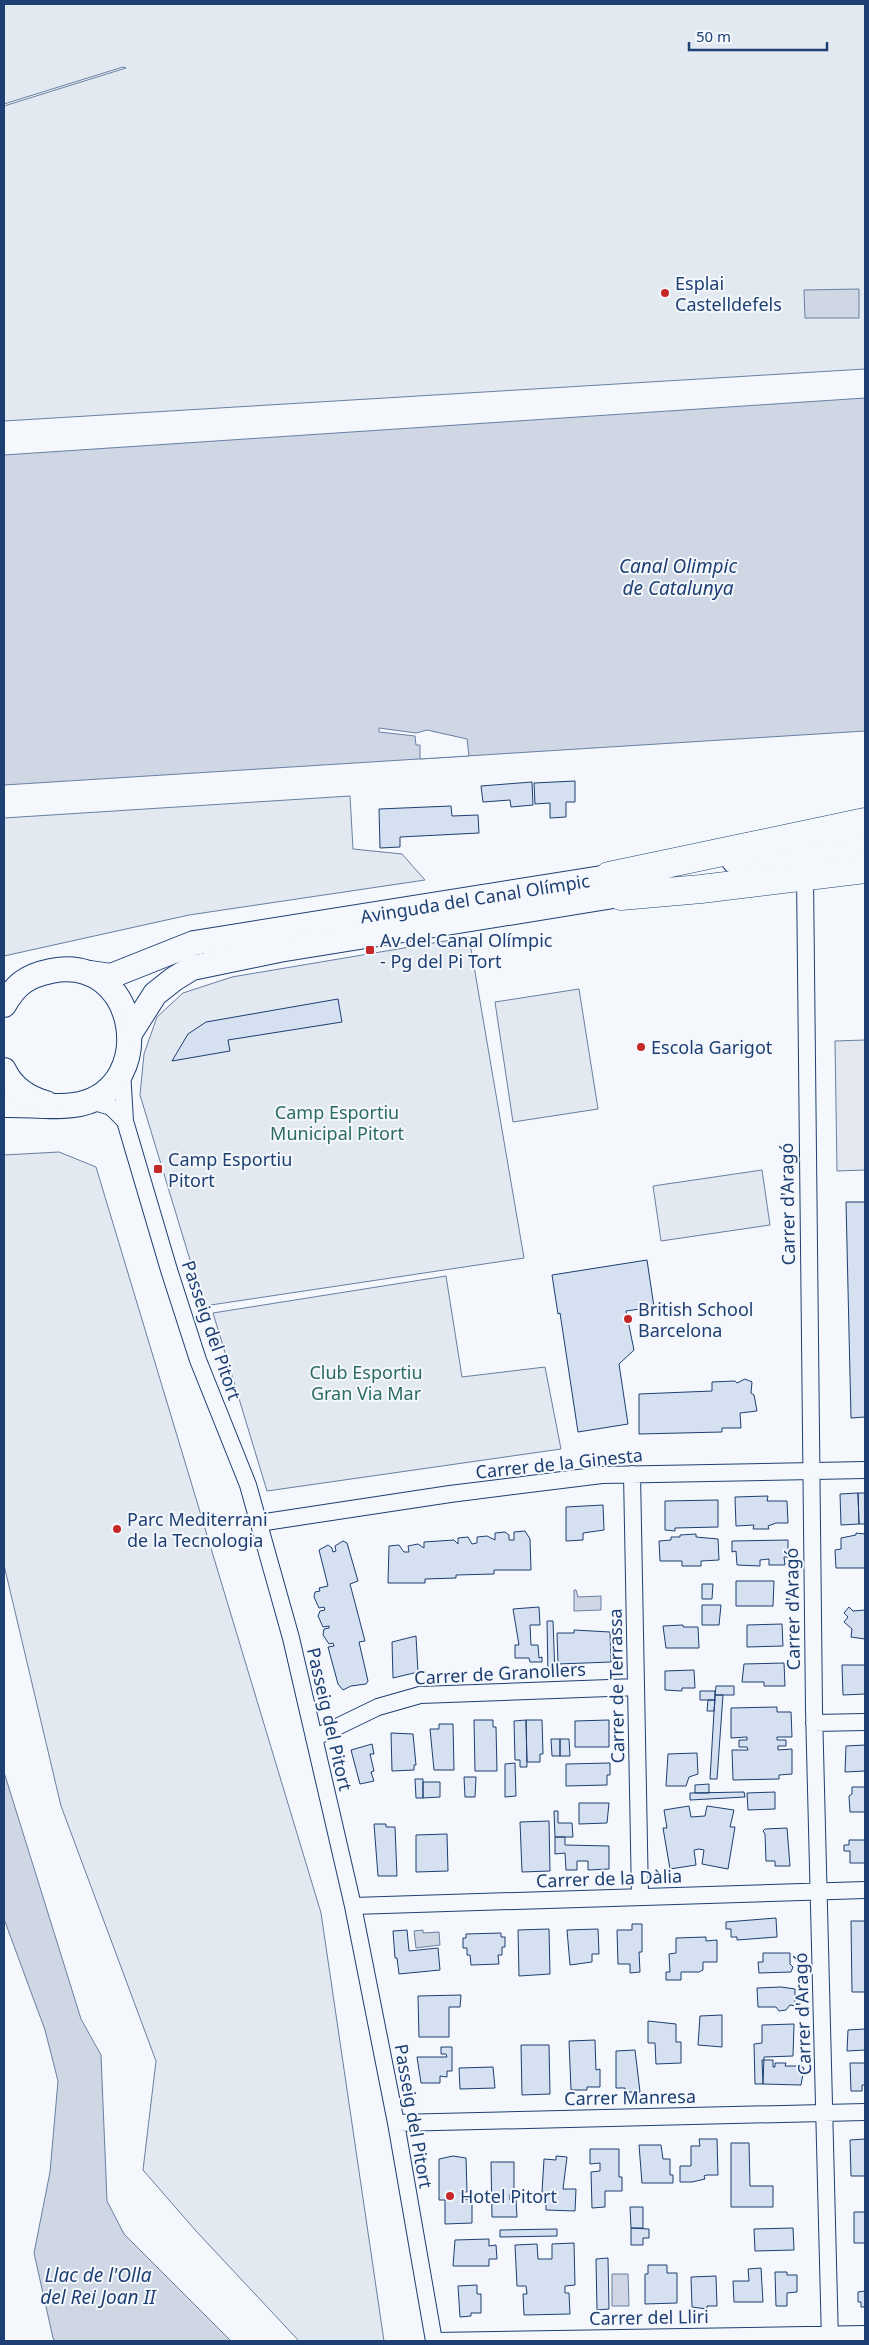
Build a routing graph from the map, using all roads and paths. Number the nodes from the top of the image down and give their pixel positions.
1 (865, 822) edge
2 (865, 846) edge
3 (865, 855) edge
4 (865, 869) edge
5 (804, 876) junction
6 (615, 886) junction
7 (90, 974) junction
8 (6, 999) edge
9 (129, 1035) junction
10 (4, 1070) edge
11 (122, 1071) junction
12 (88, 1100) junction
13 (4, 1105) edge
14 (57, 1106) junction
15 (125, 1122) junction
16 (865, 1470) edge
17 (810, 1472) junction
18 (632, 1474) junction
19 (260, 1523) junction
20 (636, 1687) junction
21 (865, 1722) edge
22 (814, 1723) junction
23 (314, 1738) junction
24 (865, 1890) edge
25 (819, 1891) junction
26 (640, 1897) junction
27 (353, 1906) junction
28 (865, 2112) edge
29 (826, 2113) junction
30 (396, 2122) junction
31 (865, 2334) edge
32 (830, 2338) edge
33 (641, 2339) edge
34 (434, 2341) edge

1 - 6 highway
2 - 6 street, Avinguda del Canal Olímpic
3 - 6 street, Avinguda del Canal Olímpic
4 - 5 highway
5 - 6 highway
5 - 17 street, Carrer d'Aragó
6 - 7 street, Avinguda del Canal Olímpic
6 - 9 street, Avinguda del Canal Olímpic
7 - 8 street
7 - 9 street
9 - 11 street
10 - 14 street
11 - 12 street
11 - 15 street, Passeig del Pitort
12 - 14 street
12 - 15 street
13 - 14 street
15 - 19 street, Passeig del Pitort
16 - 17 street, Carrer de la Ginesta
17 - 18 street, Carrer de la Ginesta
17 - 22 street, Carrer d'Aragó
18 - 19 street, Carrer de la Ginesta
18 - 20 street, Carrer de Terrassa
19 - 23 street, Passeig del Pitort
20 - 23 street, Carrer de Granollers
20 - 26 street, Carrer de Terrassa
21 - 22 street
22 - 25 street, Carrer d'Aragó
23 - 27 street, Passeig del Pitort
24 - 25 street, Carrer de la Dàlia
25 - 26 street, Carrer de la Dàlia
25 - 29 street, Carrer d'Aragó
26 - 27 street, Carrer de la Dàlia
27 - 30 street, Passeig del Pitort
28 - 29 street, Carrer Manresa
29 - 30 street, Carrer Manresa
29 - 32 street, Carrer d'Aragó
30 - 34 street, Passeig del Pitort
31 - 32 street, Carrer del Lliri
32 - 33 street, Carrer del Lliri
33 - 34 street, Carrer del Lliri

